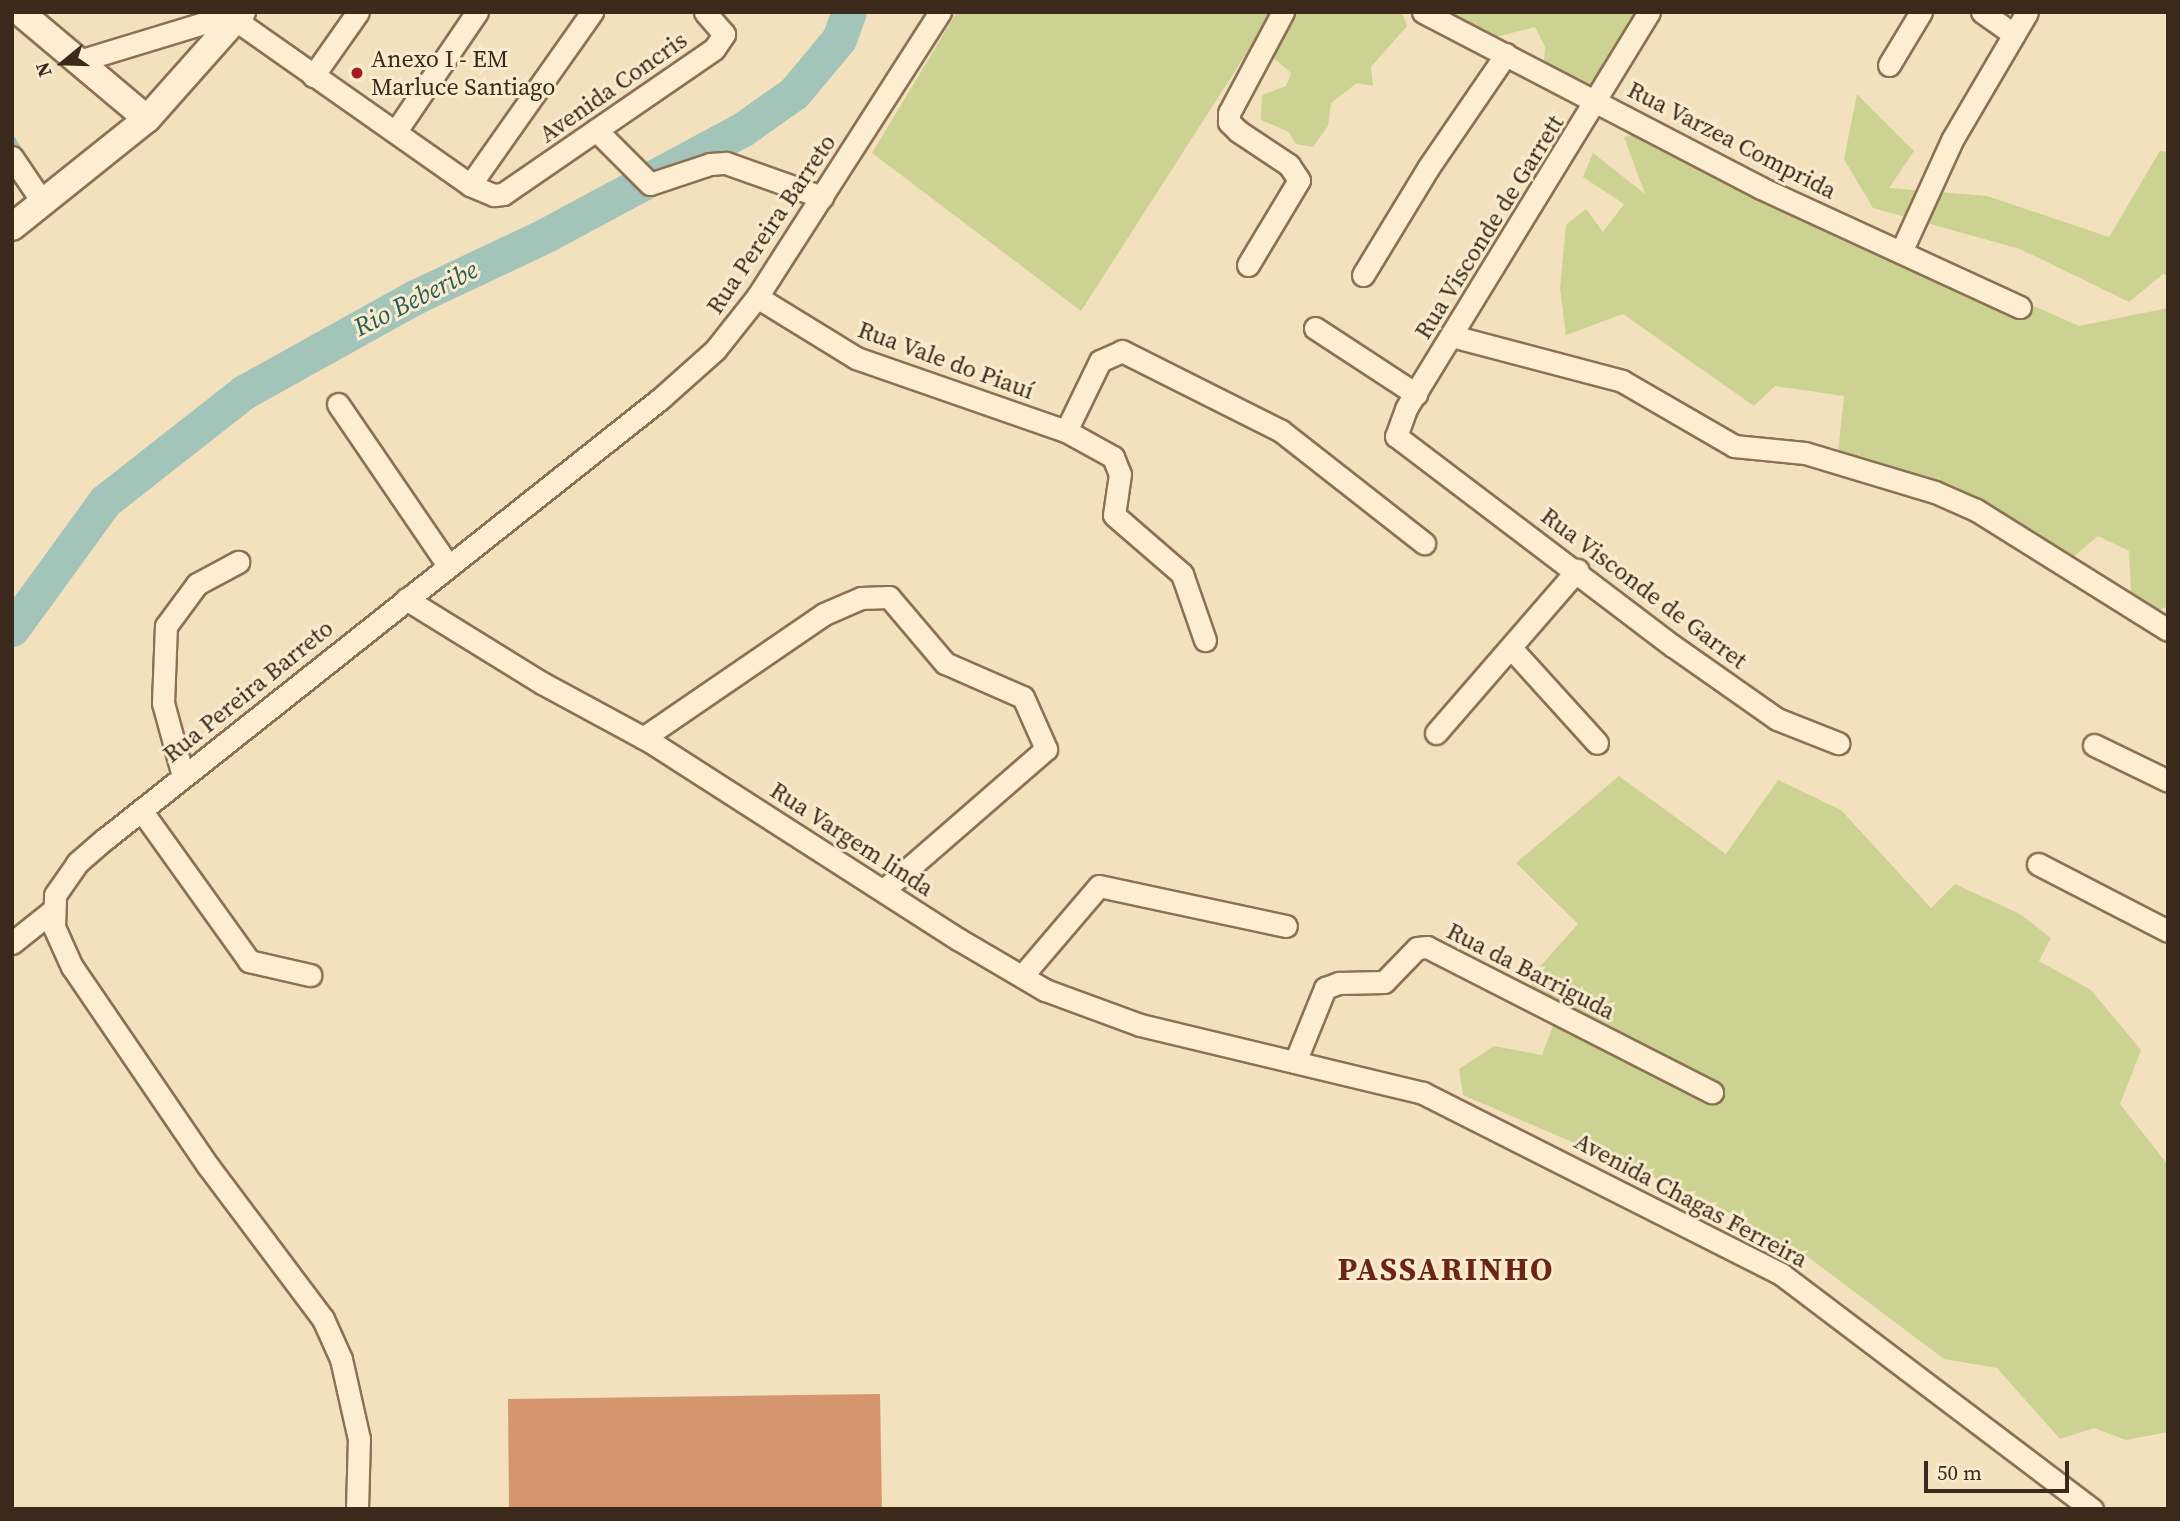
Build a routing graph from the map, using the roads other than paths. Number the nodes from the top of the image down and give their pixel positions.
1 (20, 12) edge
2 (358, 12) edge
3 (477, 12) edge
4 (592, 12) edge
5 (705, 12) edge
6 (940, 12) edge
7 (1283, 12) edge
8 (1423, 12) edge
9 (1649, 12) edge
10 (1921, 12) edge
11 (1982, 12) edge
12 (2027, 12) edge
13 (240, 15) edge
14 (2014, 34) junction
15 (1506, 54) junction
16 (82, 60) junction
17 (1889, 65) dead end
18 (313, 76) junction
19 (1598, 100) junction
20 (147, 119) junction
21 (596, 130) junction
22 (396, 131) junction
23 (12, 157) edge
24 (470, 185) junction
25 (822, 197) junction
26 (43, 203) junction
27 (12, 227) edge
28 (1901, 251) junction
29 (1248, 265) dead end
30 (1363, 275) dead end
31 (757, 297) junction
32 (2020, 307) dead end
33 (1315, 328) dead end
34 (1452, 336) junction
35 (1416, 394) junction
36 (338, 404) dead end
37 (1057, 427) junction
38 (1425, 461) joint
39 (1424, 543) dead end
40 (238, 562) dead end
41 (448, 565) junction
42 (1577, 570) junction
43 (406, 599) junction
44 (2168, 631) edge
45 (1205, 640) dead end
46 (1511, 648) junction
47 (1436, 733) dead end
48 (643, 738) junction
49 (1838, 743) dead end
50 (1597, 744) dead end
51 (2094, 745) dead end
52 (183, 776) junction
53 (2168, 781) edge
54 (141, 810) junction
55 (2038, 864) dead end
56 (884, 890) junction
57 (51, 912) junction
58 (1286, 926) dead end
59 (2168, 931) edge
60 (12, 943) edge
61 (310, 975) dead end
62 (1022, 976) junction
63 (1295, 1062) junction
64 (1712, 1093) dead end
65 (357, 1509) edge
66 (2092, 1509) edge

1 - 16 street
2 - 18 street
3 - 22 street
4 - 24 street
5 - 21 street, Avenida Concris
6 - 25 street, Rua Pereira Barreto
7 - 29 street
8 - 15 street, Rua Varzea Comprida
9 - 19 street, Rua Visconde de Garrett
10 - 17 street
11 - 14 street
12 - 14 street
13 - 16 street
13 - 18 street
13 - 20 street
14 - 28 street
15 - 19 street, Rua Varzea Comprida
15 - 30 street
16 - 20 street
18 - 22 street
19 - 28 street, Rua Varzea Comprida
19 - 34 street, Rua Visconde de Garrett
20 - 26 street
21 - 24 street, Avenida Concris
21 - 25 street
22 - 24 street
23 - 26 street
25 - 31 street, Rua Pereira Barreto
26 - 27 street
28 - 32 street, Rua Varzea Comprida
31 - 37 street, Rua Vale do Piauí
31 - 41 street, Rua Pereira Barreto
33 - 35 street
34 - 35 street, Rua Visconde de Garrett
34 - 44 street
35 - 38 street, Rua Visconde de Garrett
36 - 41 street
37 - 39 street
37 - 45 street, Rua Vale do Piauí
38 - 42 street, Rua Visconde de Garret
40 - 52 street
41 - 43 street, Rua Pereira Barreto
42 - 46 street
42 - 49 street, Rua Visconde de Garret
43 - 48 street, Rua Vargem linda
43 - 52 street, Rua Pereira Barreto
46 - 47 street
46 - 50 street
48 - 56 street, Rua Vargem linda
48 - 56 street
51 - 53 street
52 - 54 street, Rua Pereira Barreto
54 - 57 street, Rua Pereira Barreto
54 - 61 street
55 - 59 street
56 - 62 street, Rua Vargem linda
57 - 60 street
57 - 65 street
58 - 62 street
62 - 63 street, Rua Vargem linda
63 - 64 street, Rua da Barriguda
63 - 66 street, Avenida Chagas Ferreira

